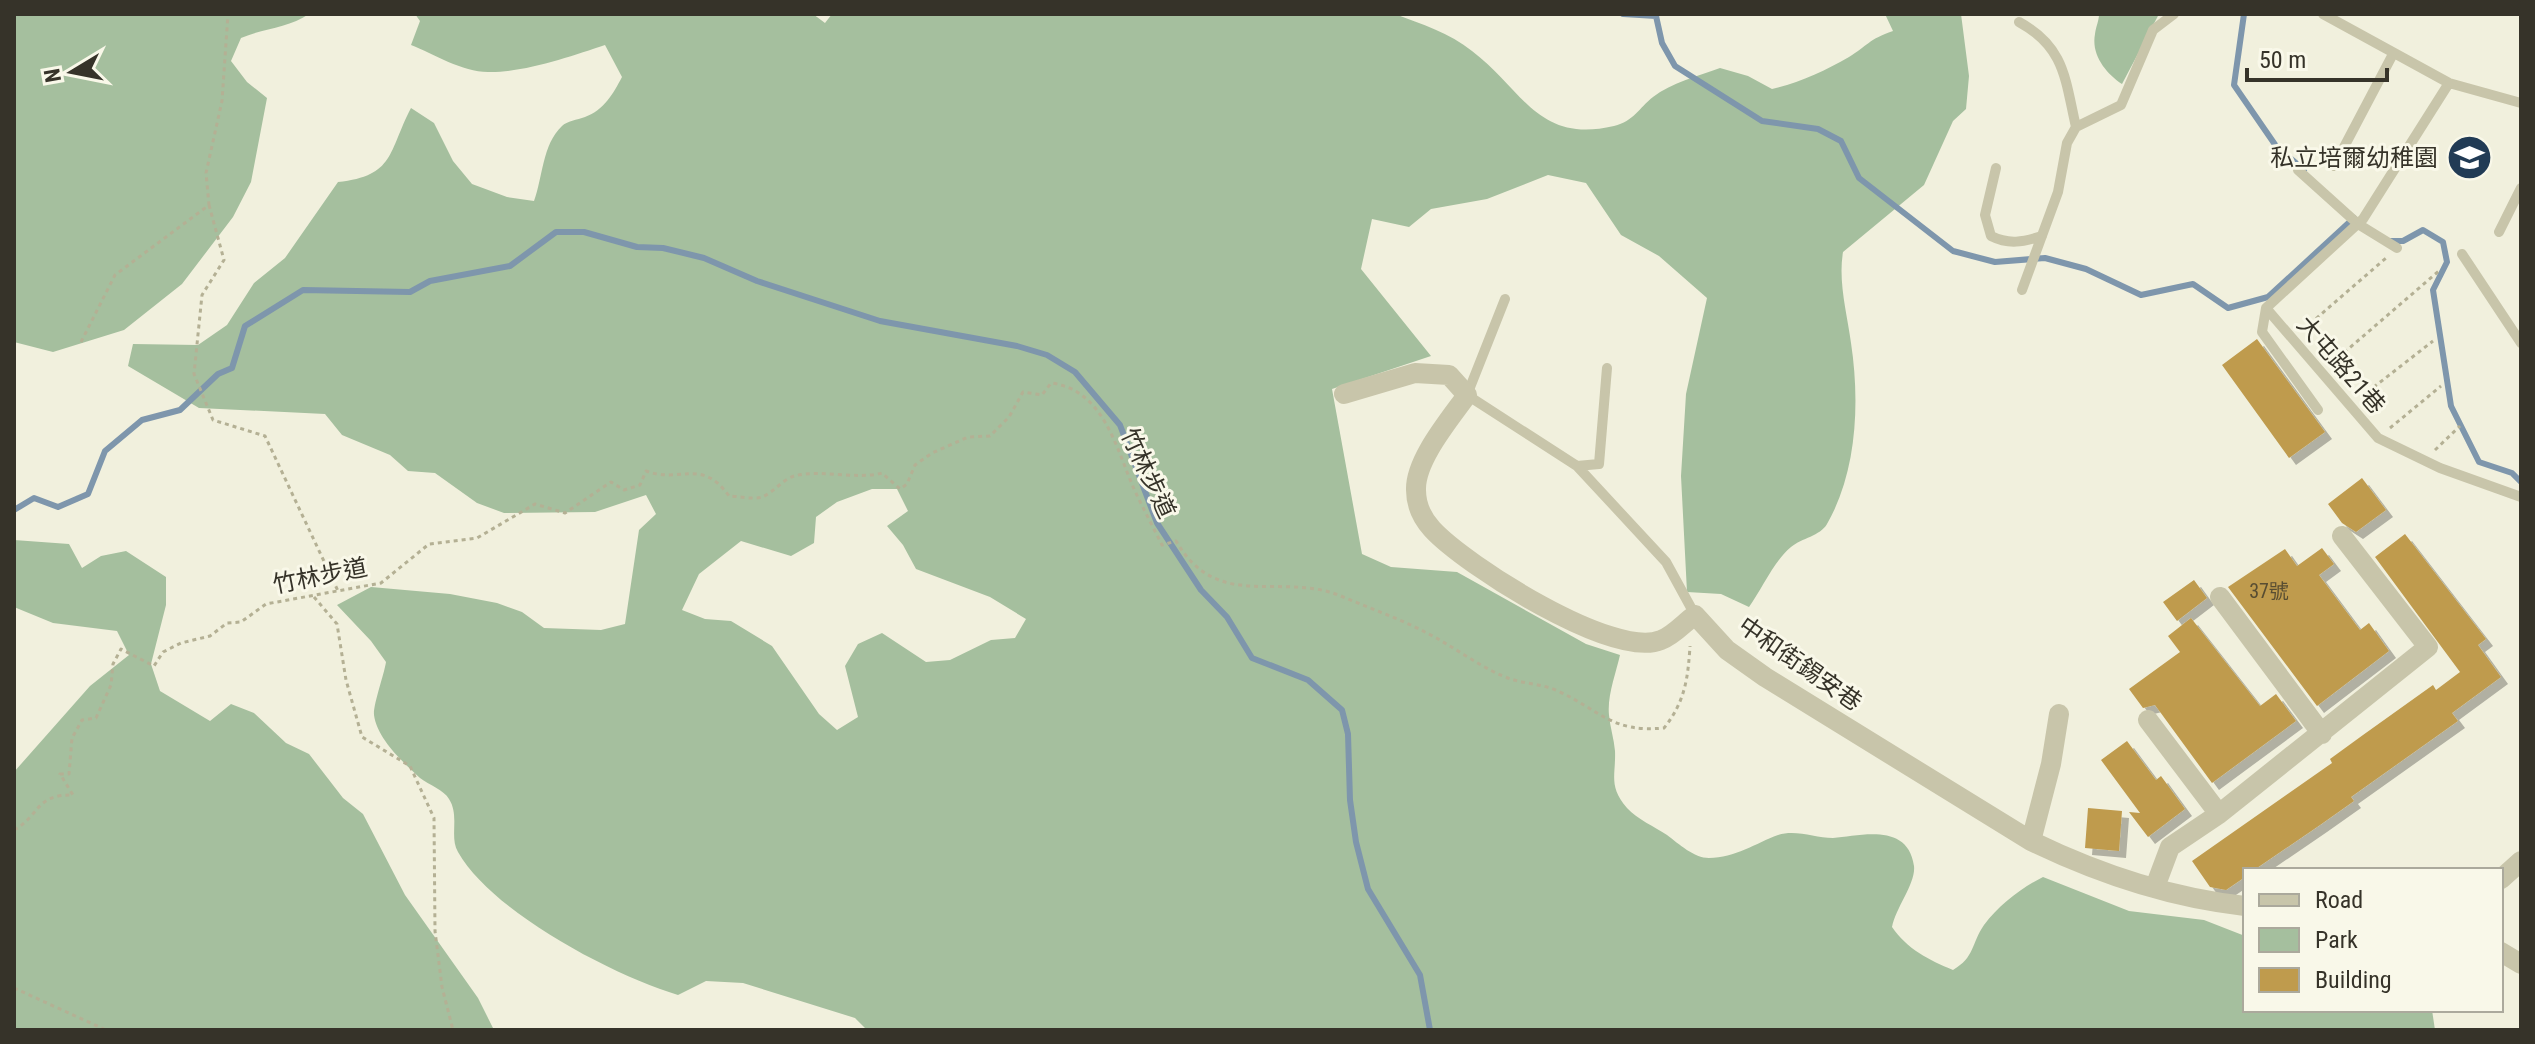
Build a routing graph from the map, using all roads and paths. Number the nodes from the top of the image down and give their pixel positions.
1 (228, 14) edge
2 (2174, 14) edge
3 (2323, 14) edge
4 (2019, 22) dead end
5 (2393, 54) junction
6 (2449, 83) junction
7 (2521, 103) edge
8 (2076, 127) junction
9 (2334, 166) dead end
10 (1996, 168) dead end
11 (2298, 170) dead end
12 (2521, 188) edge
13 (209, 205) junction
14 (2358, 224) junction
15 (2499, 232) dead end
16 (2042, 236) junction
17 (2397, 248) joint
18 (2462, 254) dead end
19 (2440, 270) dead end
20 (2022, 290) dead end
21 (1505, 299) dead end
22 (2266, 308) junction
23 (2292, 339) junction
24 (2433, 341) dead end
25 (81, 342) dead end
26 (2521, 343) edge
27 (1607, 368) dead end
28 (2320, 373) junction
29 (2441, 386) dead end
30 (1344, 394) dead end
31 (1467, 395) junction
32 (2349, 407) junction
33 (2318, 410) dead end
34 (2460, 426) dead end
35 (2378, 438) junction
36 (2423, 460) junction
37 (1577, 466) junction
38 (2521, 497) edge
39 (2342, 536) dead end
40 (338, 591) junction
41 (314, 597) junction
42 (2220, 597) dead end
43 (1695, 615) junction
44 (1690, 646) dead end
45 (2059, 714) dead end
46 (2148, 720) dead end
47 (2322, 734) junction
48 (2219, 814) junction
49 (14, 830) edge
50 (2031, 841) junction
51 (2521, 861) edge
52 (2503, 877) edge
53 (2155, 887) junction
54 (2243, 906) edge
55 (2503, 953) edge
56 (2521, 964) edge
57 (14, 988) edge
58 (106, 1030) edge
59 (453, 1030) edge

1 - 13 path
2 - 8 lane
3 - 5 lane
4 - 8 lane
5 - 6 lane
5 - 9 lane
6 - 7 lane
6 - 14 lane
8 - 16 lane
10 - 16 lane
11 - 14 lane
12 - 15 lane
13 - 25 path
13 - 40 path
14 - 17 lane
14 - 22 lane
16 - 20 lane
17 - 23 path
18 - 26 lane
19 - 28 path
21 - 31 lane
22 - 23 lane, 大屯路21巷
22 - 33 lane
23 - 28 lane, 大屯路21巷
24 - 32 path
27 - 37 lane
28 - 32 lane, 大屯路21巷
29 - 35 path
30 - 31 street
31 - 37 lane
31 - 43 street
32 - 35 lane, 大屯路21巷
34 - 36 path
35 - 36 lane, 大屯路21巷
36 - 38 lane, 大屯路21巷
37 - 43 lane
39 - 47 street
40 - 41 path, 竹林步道
40 - 44 path, 竹林步道
41 - 49 path, 竹林步道
41 - 59 path
42 - 47 street
43 - 50 street, 中和街錫安巷
45 - 50 street
46 - 48 street
47 - 48 street
48 - 53 street
50 - 53 street, 中和街錫安巷
51 - 52 street
53 - 54 street, 中和街錫安巷
55 - 56 street
57 - 58 path

